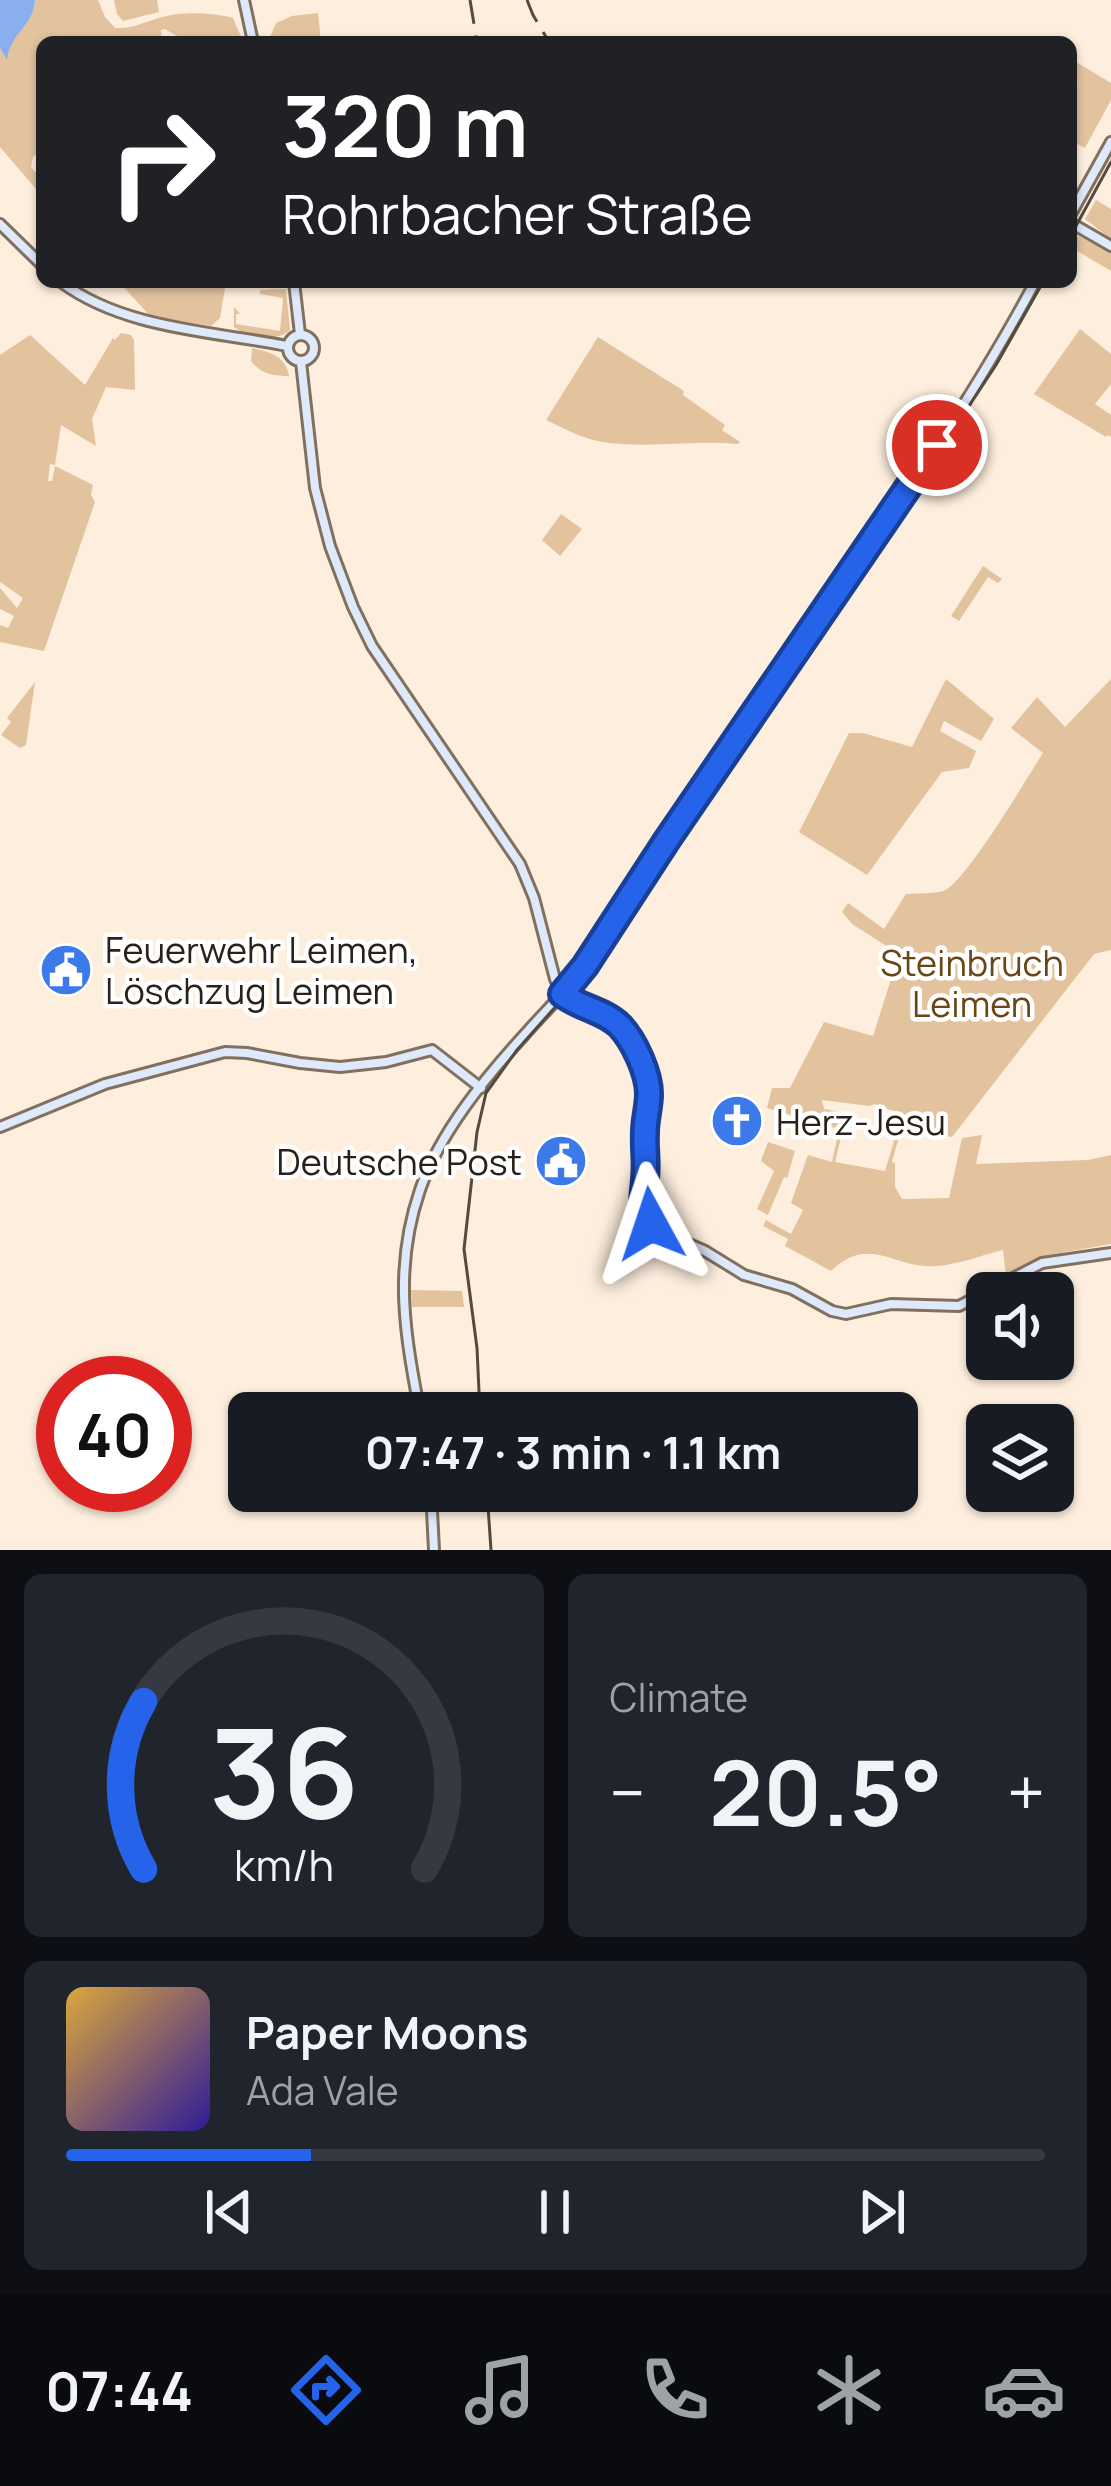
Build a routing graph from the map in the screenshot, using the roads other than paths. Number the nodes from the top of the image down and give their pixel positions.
1 (244, 0) edge
2 (252, 36) edge
3 (1111, 142) edge
4 (1082, 194) junction
5 (1077, 196) edge
6 (1077, 205) edge
7 (1077, 223) edge
8 (0, 224) edge
9 (1077, 234) edge
10 (1093, 235) junction
11 (1111, 246) edge
12 (36, 260) edge
13 (70, 288) edge
14 (295, 288) edge
15 (1032, 288) edge
16 (300, 335) junction
17 (287, 346) junction
18 (302, 362) junction
19 (562, 994) junction
20 (481, 1088) junction
21 (0, 1127) edge
22 (1111, 1253) edge
23 (417, 1392) edge
24 (431, 1512) edge
25 (434, 1550) edge

1 - 2 main road
3 - 4 main road
4 - 5 main road
4 - 6 main road
7 - 10 main road
8 - 12 main road
9 - 10 main road
10 - 11 main road
13 - 17 main road
14 - 16 main road
15 - 19 main road
16 - 17 main road
16 - 18 main road
17 - 18 main road
18 - 19 main road
19 - 20 main road
19 - 22 main road
20 - 21 main road
20 - 23 main road
24 - 25 main road

